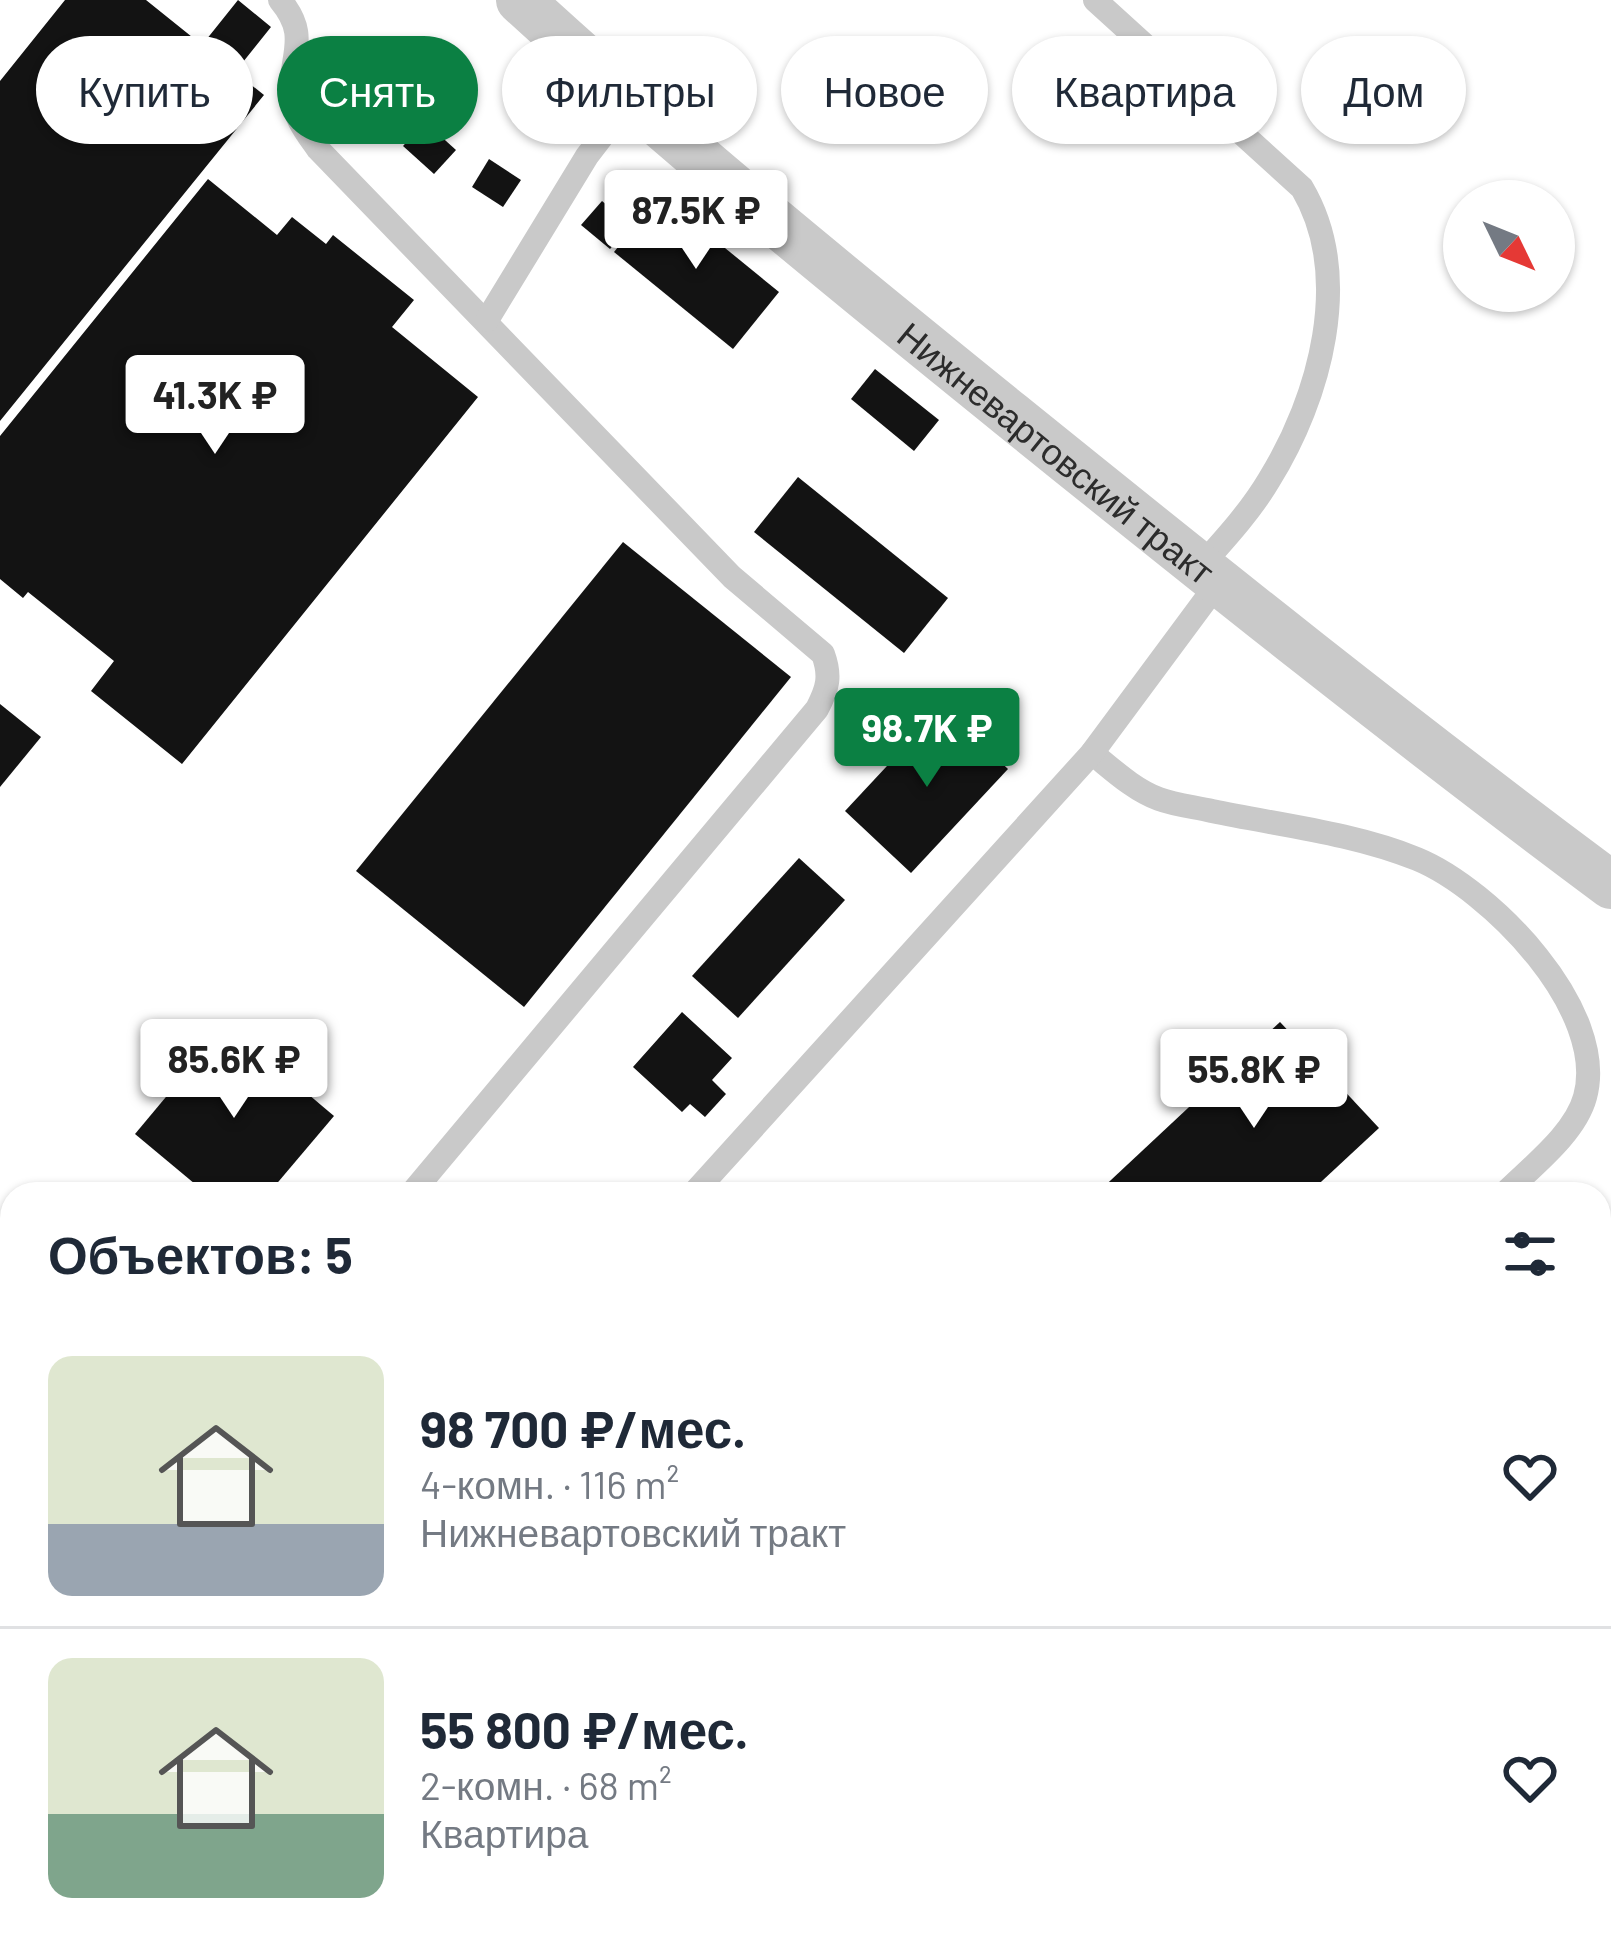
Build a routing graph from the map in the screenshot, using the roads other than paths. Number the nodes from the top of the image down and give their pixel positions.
1 (280, 0) edge
2 (520, 0) edge
3 (1095, 0) edge
4 (560, 36) edge
5 (596, 144) edge
6 (684, 144) edge
7 (487, 320) junction
8 (1209, 575) junction
9 (1091, 753) junction
10 (1611, 884) edge
11 (421, 1182) edge
12 (704, 1182) edge
13 (1516, 1182) edge

1 - 7 lane
2 - 4 street, Нижневартовский тракт
3 - 8 lane
5 - 7 lane
6 - 8 street, Нижневартовский тракт
7 - 11 lane
8 - 9 lane
8 - 10 street, Нижневартовский тракт
9 - 12 lane
9 - 13 lane

